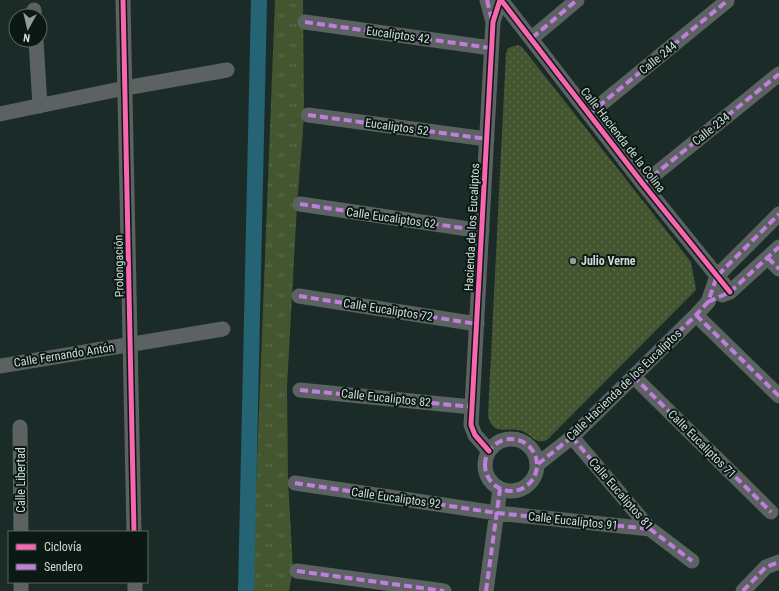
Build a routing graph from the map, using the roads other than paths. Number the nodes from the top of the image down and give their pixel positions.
1 (123, 0) edge
2 (487, 0) edge
3 (500, 0) edge
4 (577, 0) edge
5 (727, 2) dead end
6 (305, 22) dead end
7 (493, 22) junction
8 (532, 38) junction
9 (36, 48) edge
10 (491, 48) junction
11 (227, 70) dead end
12 (779, 74) edge
13 (125, 88) junction
14 (40, 106) junction
15 (0, 114) edge
16 (589, 114) junction
17 (308, 115) dead end
18 (487, 139) junction
19 (643, 184) junction
20 (300, 204) dead end
21 (779, 214) edge
22 (482, 231) junction
23 (779, 247) edge
24 (774, 263) edge
25 (717, 276) junction
26 (730, 292) junction
27 (299, 296) dead end
28 (708, 302) junction
29 (696, 315) junction
30 (477, 324) junction
31 (223, 329) dead end
32 (130, 344) junction
33 (0, 366) edge
34 (633, 376) junction
35 (300, 390) dead end
36 (779, 396) edge
37 (472, 407) junction
38 (20, 427) dead end
39 (572, 437) junction
40 (489, 451) junction
41 (538, 464) junction
42 (295, 483) dead end
43 (500, 489) junction
44 (771, 512) dead end
45 (496, 513) junction
46 (650, 529) junction
47 (21, 531) edge
48 (134, 531) edge
49 (692, 561) dead end
50 (779, 561) edge
51 (298, 571) dead end
52 (444, 591) edge
53 (486, 591) edge
54 (743, 591) edge

1 - 13 street, Prolongación
2 - 7 street, Hacienda de los Eucaliptos
3 - 7 street, Hacienda de los Eucaliptos
3 - 8 street, Calle Hacienda de la Colina
4 - 8 street
5 - 16 street, Calle 244
6 - 10 street, Eucaliptos 42
7 - 10 street, Hacienda de los Eucaliptos
8 - 16 street, Calle Hacienda de la Colina
9 - 14 street
10 - 18 street, Hacienda de los Eucaliptos
11 - 13 street
12 - 19 street, Calle 234
13 - 14 street
13 - 32 street, Prolongación
14 - 15 street
16 - 19 street, Calle Hacienda de la Colina
17 - 18 street, Eucaliptos 52
18 - 22 street, Hacienda de los Eucaliptos
19 - 25 street, Calle Hacienda de la Colina
20 - 22 street, Calle Eucaliptos 62
21 - 25 street, Calle Hacienda de los Eucaliptos
22 - 30 street, Hacienda de los Eucaliptos
23 - 24 street, Calle Hacienda de los Eucaliptos
24 - 26 street, Calle Hacienda de los Eucaliptos
25 - 26 street, Calle Hacienda de la Colina
25 - 28 street, Calle Hacienda de los Eucaliptos
26 - 28 street, Calle Hacienda de los Eucaliptos
27 - 30 street, Calle Eucaliptos 72
28 - 29 street, Calle Hacienda de los Eucaliptos
29 - 34 street, Calle Hacienda de los Eucaliptos
29 - 36 street
30 - 37 street, Hacienda de los Eucaliptos
31 - 32 street, Calle Fernando Antón
32 - 33 street, Calle Fernando Antón
32 - 48 street, Prolongación
34 - 39 street, Calle Hacienda de los Eucaliptos
34 - 44 street, Calle Eucaliptos 71
35 - 37 street, Calle Eucaliptos 82
37 - 40 street, Hacienda de los Eucaliptos
38 - 47 street, Calle Libertad
39 - 41 street, Calle Hacienda de los Eucaliptos
39 - 46 street, Calle Eucaliptos 81
40 - 41 street
40 - 43 street
41 - 43 street
42 - 45 street, Calle Eucaliptos 92
43 - 45 street
45 - 46 street, Calle Eucaliptos 91
45 - 53 street
46 - 49 street, Calle Eucaliptos 81
50 - 54 street
51 - 52 street

